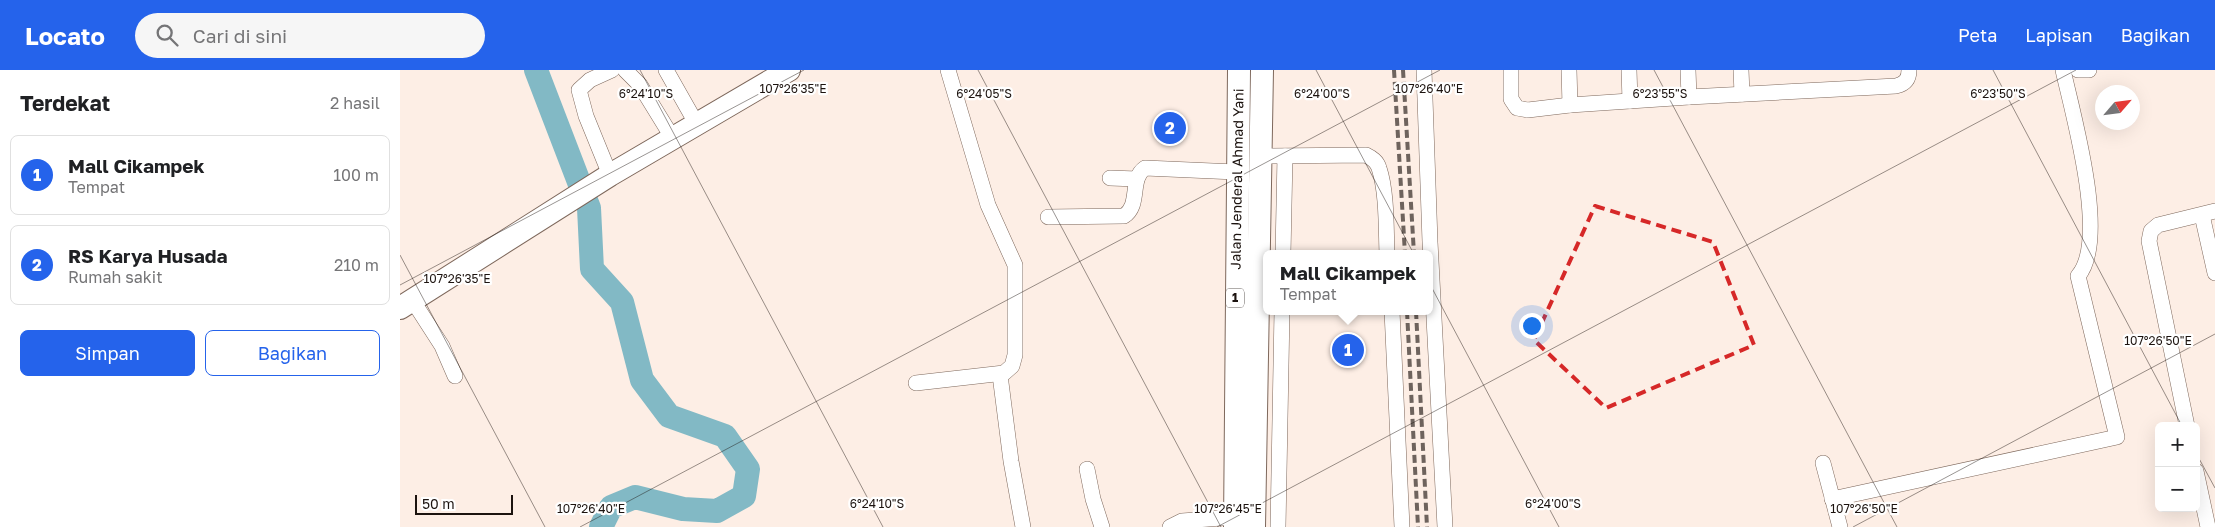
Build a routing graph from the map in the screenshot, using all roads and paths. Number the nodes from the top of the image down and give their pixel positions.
1 (612, 70) edge
2 (625, 70) edge
3 (666, 70) edge
4 (789, 70) edge
5 (948, 70) edge
6 (1239, 70) edge
7 (1262, 70) edge
8 (1424, 70) edge
9 (1511, 70) edge
10 (1569, 70) edge
11 (1629, 70) edge
12 (1688, 70) edge
13 (1741, 70) edge
14 (1908, 70) edge
15 (2063, 70) edge
16 (2078, 70) edge
17 (2089, 70) edge
18 (1742, 94) junction
19 (1689, 96) junction
20 (1630, 101) junction
21 (1570, 104) junction
22 (696, 123) junction
23 (672, 138) junction
24 (1261, 156) junction
25 (1284, 156) junction
26 (1236, 172) junction
27 (1110, 178) dead end
28 (603, 180) junction
29 (1136, 180) junction
30 (2208, 213) edge
31 (1048, 217) dead end
32 (1260, 232) junction
33 (1236, 233) junction
34 (1283, 250) edge
35 (1388, 250) edge
36 (1431, 250) edge
37 (2215, 273) edge
38 (1433, 280) edge
39 (407, 304) edge
40 (1282, 315) edge
41 (1392, 315) edge
42 (1000, 375) junction
43 (455, 376) dead end
44 (916, 383) dead end
45 (2186, 422) edge
46 (1822, 463) dead end
47 (1087, 469) dead end
48 (2200, 490) edge
49 (1832, 499) junction
50 (1241, 524) edge
51 (1023, 527) edge
52 (1102, 527) edge
53 (1170, 527) edge
54 (1278, 527) edge
55 (1402, 527) edge
56 (1446, 527) edge
57 (1840, 527) edge
58 (2208, 527) edge

1 - 28 street
2 - 23 street
3 - 22 street
4 - 22 highway
5 - 42 street
6 - 26 highway, Jalan Jenderal Ahmad Yani / 1
7 - 24 highway, Jalan Jenderal Ahmad Yani / 1
8 - 36 street
9 - 21 street
10 - 21 street
11 - 20 street
12 - 19 street
13 - 18 street
14 - 18 street
15 - 49 street
16 - 17 street
18 - 19 street
19 - 20 street
20 - 21 street
22 - 23 highway
23 - 28 highway
24 - 25 street
24 - 32 highway, Jalan Jenderal Ahmad Yani / 1
25 - 34 street
25 - 35 street
26 - 29 street
26 - 33 highway, Jalan Jenderal Ahmad Yani / 1
27 - 29 street
28 - 39 highway
29 - 31 street
30 - 37 street
30 - 45 street
32 - 33 highway
32 - 50 highway, Jalan Jenderal Ahmad Yani / 1
33 - 50 highway, Jalan Jenderal Ahmad Yani / 1
38 - 56 street
39 - 43 street
40 - 54 street
41 - 55 street
42 - 44 street
42 - 51 street
46 - 49 street
47 - 52 street
48 - 58 street
49 - 57 street
50 - 53 street

